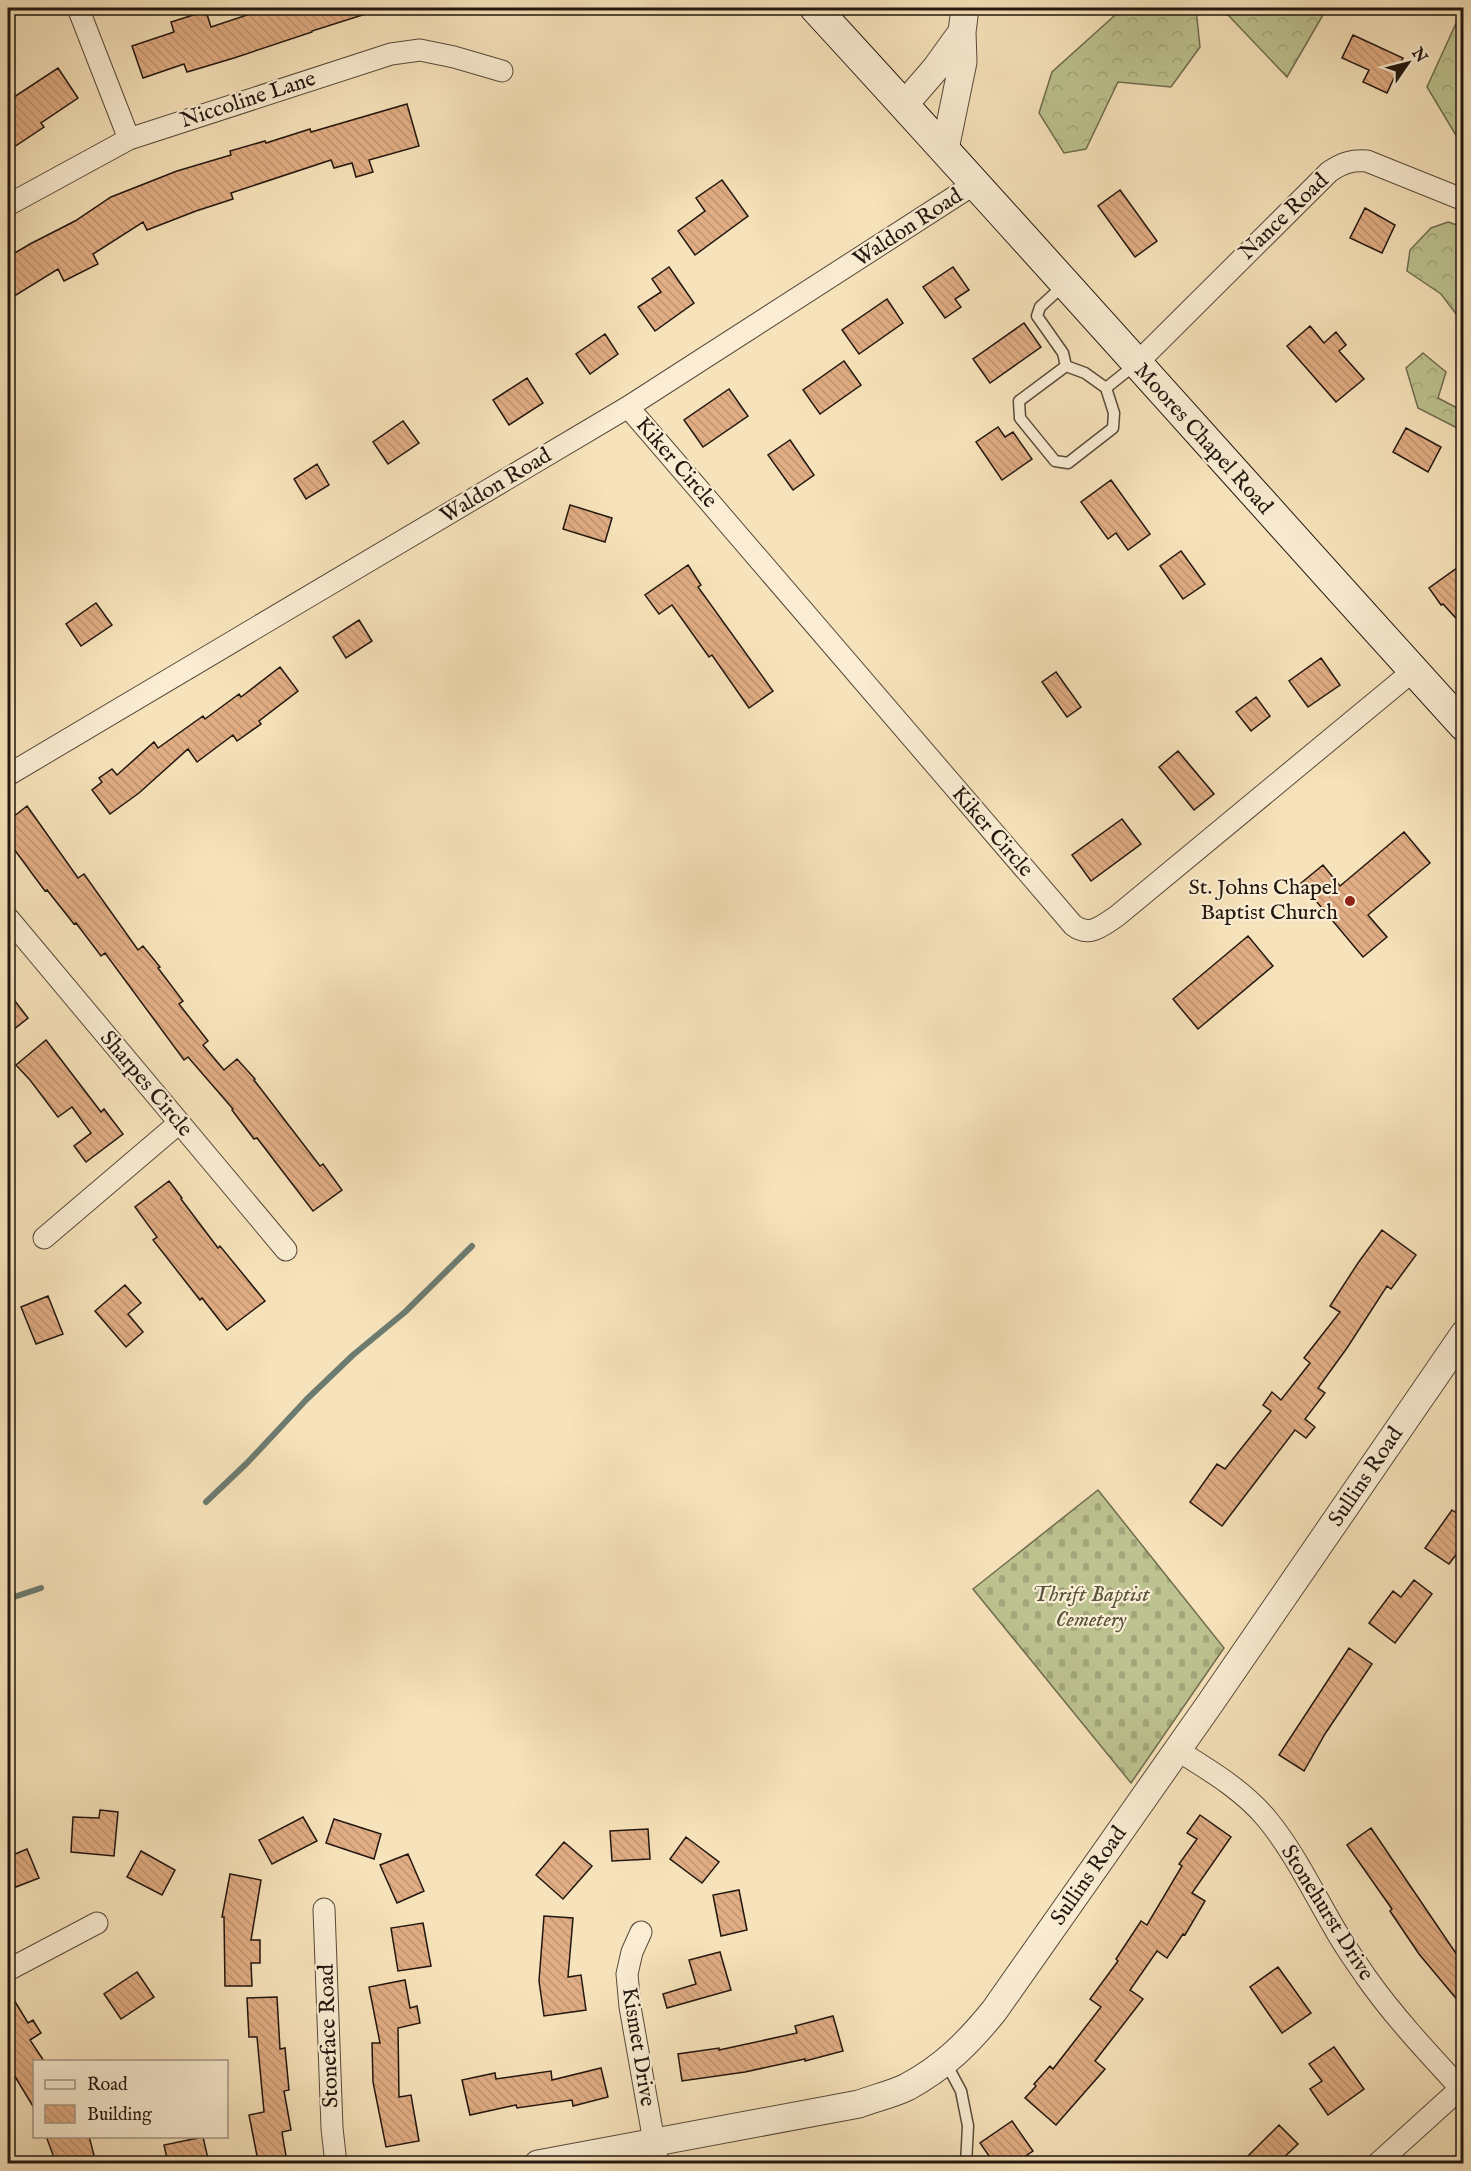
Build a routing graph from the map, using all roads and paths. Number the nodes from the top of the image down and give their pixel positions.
1 (78, 8) edge
2 (814, 8) edge
3 (964, 20) edge
4 (502, 71) dead end
5 (904, 105) junction
6 (129, 139) junction
7 (945, 149) junction
8 (976, 183) junction
9 (1464, 200) edge
10 (8, 205) edge
11 (1065, 284) junction
12 (1136, 364) junction
13 (1066, 366) junction
14 (1106, 388) junction
15 (628, 407) junction
16 (1413, 671) junction
17 (1464, 726) edge
18 (8, 775) edge
19 (8, 918) edge
20 (179, 1123) junction
21 (44, 1238) dead end
22 (286, 1250) dead end
23 (1464, 1334) edge
24 (1177, 1750) junction
25 (324, 1909) dead end
26 (97, 1923) dead end
27 (641, 1932) dead end
28 (8, 1970) edge
29 (946, 2063) junction
30 (1462, 2090) edge
31 (655, 2153) edge
32 (336, 2163) edge
33 (538, 2163) edge
34 (966, 2163) edge
35 (1377, 2163) edge

1 - 6 street
2 - 5 main road, Moores Chapel Road
3 - 5 street
3 - 7 street
4 - 6 street, Niccoline Lane
5 - 7 main road, Moores Chapel Road
6 - 10 street, Niccoline Lane
7 - 8 main road, Moores Chapel Road
8 - 11 main road, Moores Chapel Road
8 - 15 street, Waldon Road
9 - 12 street, Nance Road
11 - 12 main road, Moores Chapel Road
11 - 13 lane
12 - 14 lane
12 - 16 main road, Moores Chapel Road
13 - 14 lane
13 - 14 lane
15 - 16 street, Kiker Circle
15 - 18 street, Waldon Road
16 - 17 main road, Moores Chapel Road
19 - 20 street, Sharpes Circle
20 - 21 street
20 - 22 street, Sharpes Circle
23 - 24 street, Sullins Road
24 - 29 street, Sullins Road
24 - 30 street, Stonehurst Drive
25 - 32 street, Stoneface Road
26 - 28 street
27 - 31 street, Kismet Drive
29 - 31 street, Sullins Road
29 - 34 lane
30 - 35 street
31 - 33 street, Sullins Road

